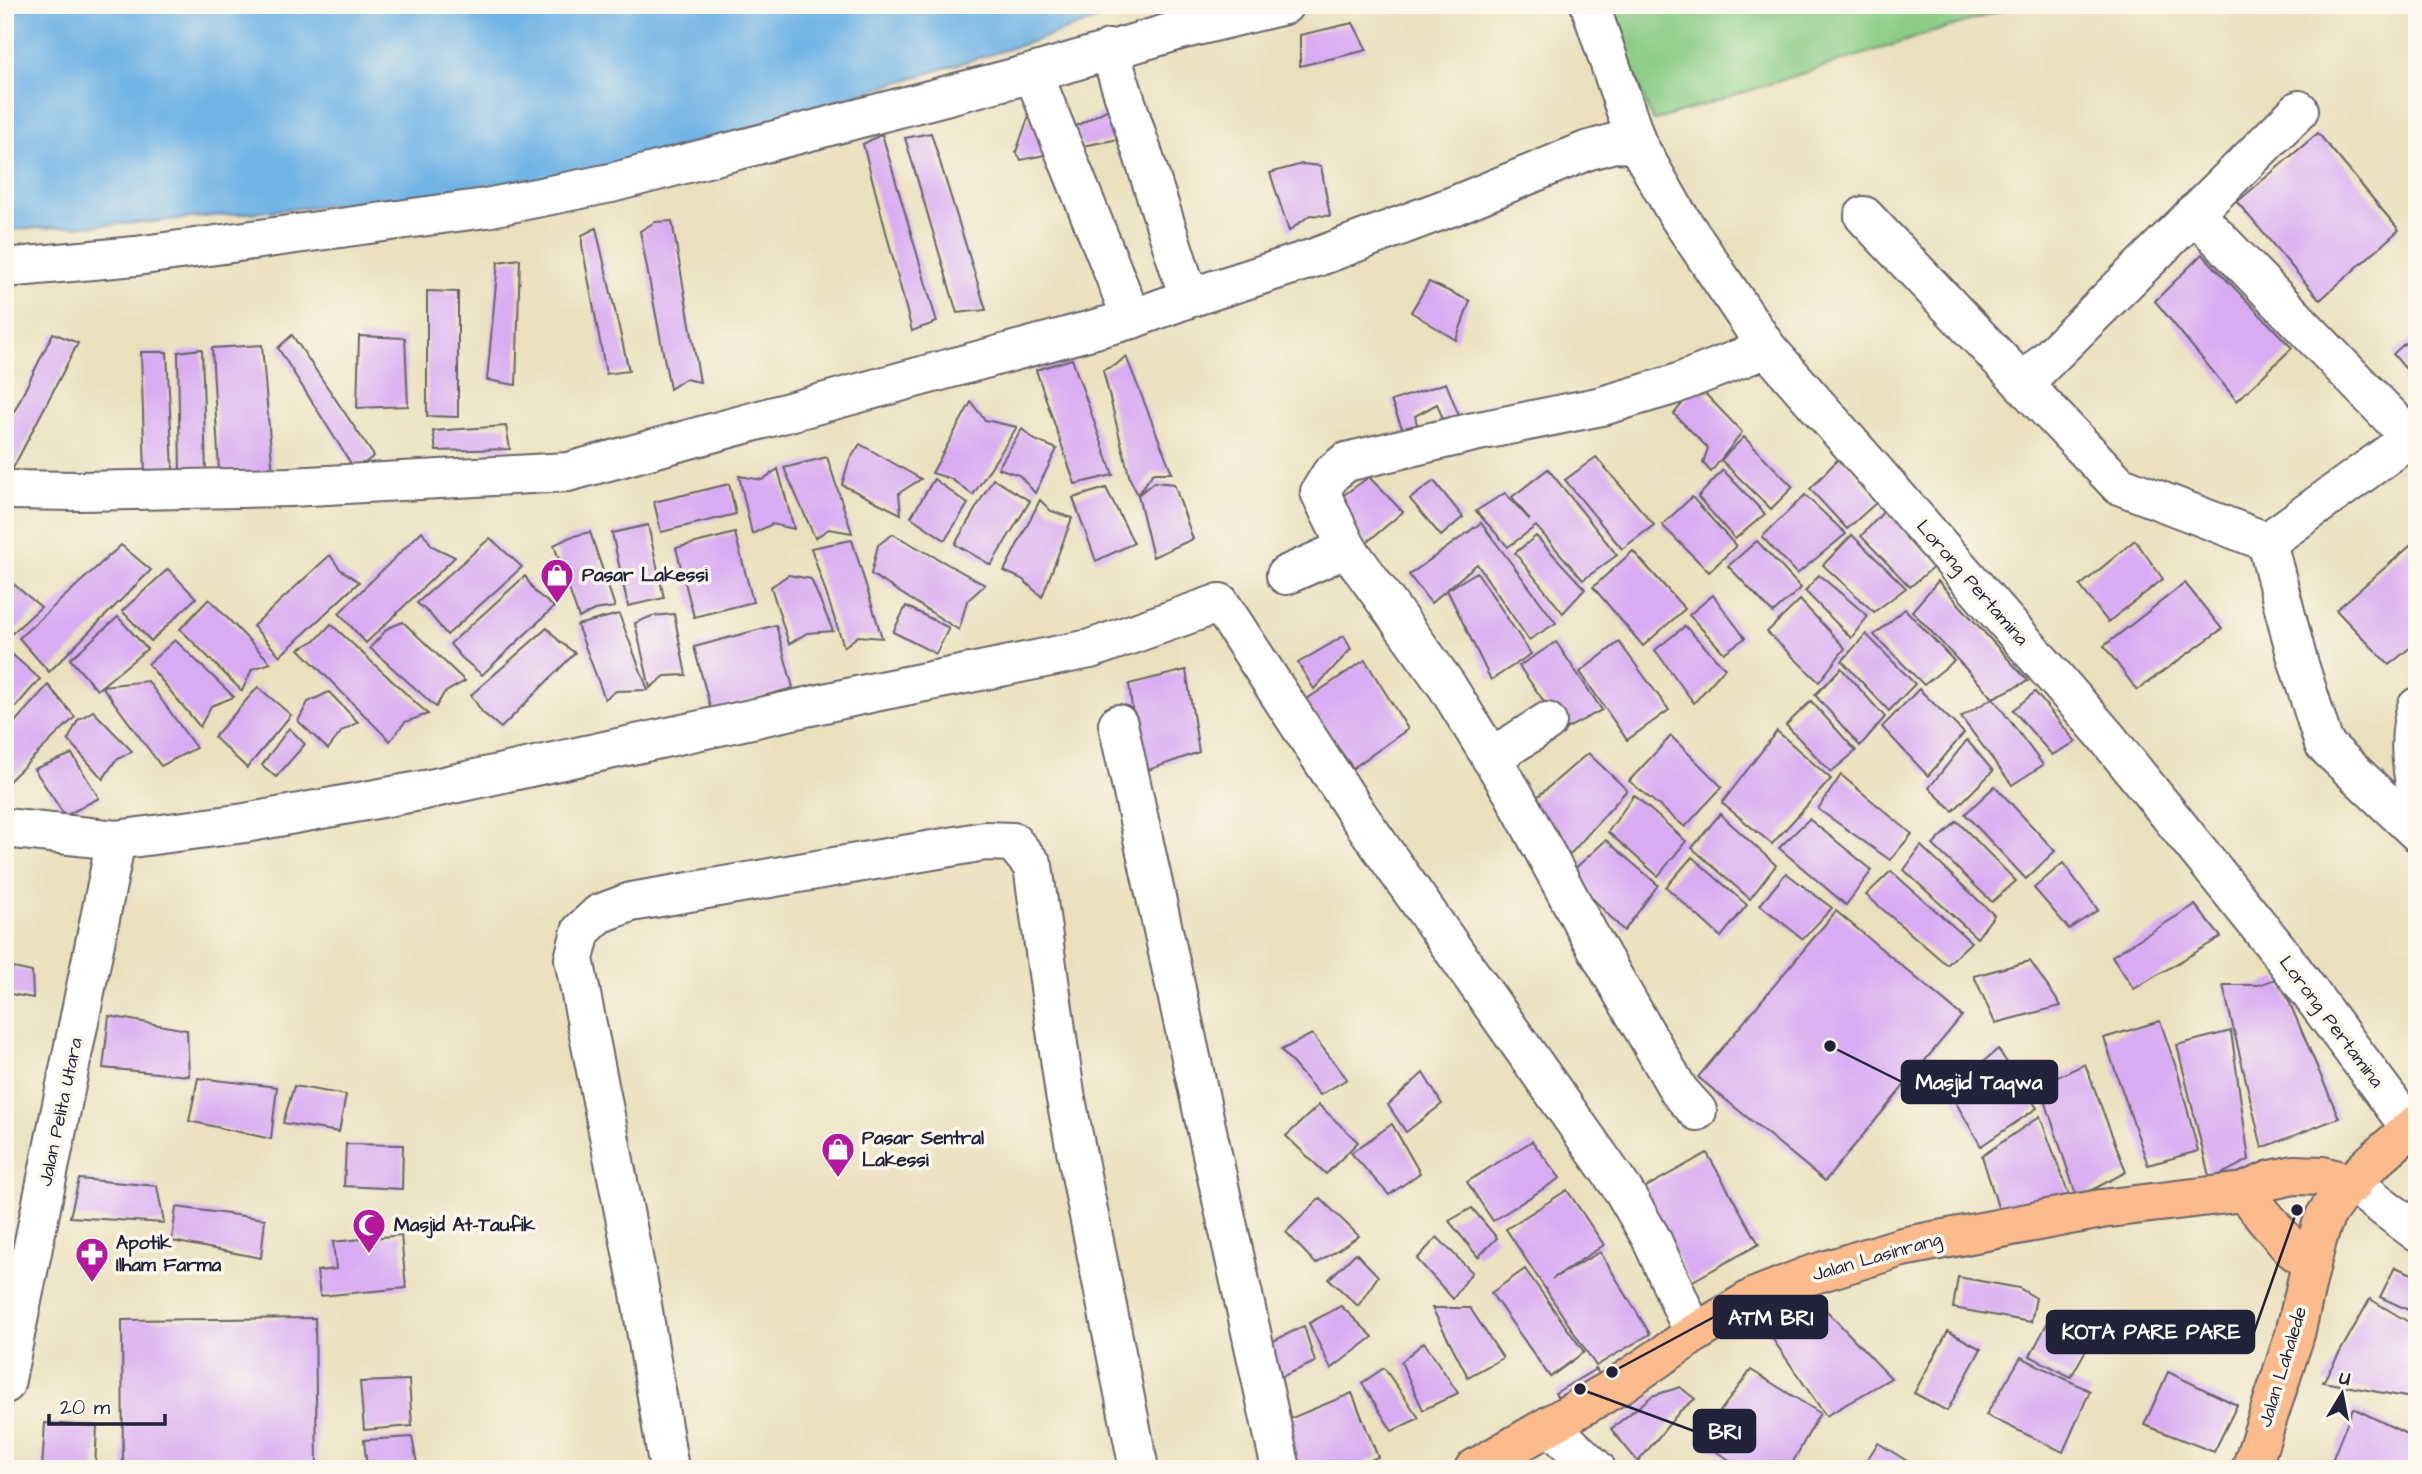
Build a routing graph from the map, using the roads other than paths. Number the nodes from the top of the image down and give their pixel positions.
1 (1284, 5) edge
2 (1590, 5) edge
3 (1109, 49) junction
4 (1033, 73) junction
5 (2299, 110) dead end
6 (1637, 144) junction
7 (2194, 213) junction
8 (1864, 216) dead end
9 (5, 268) edge
10 (1189, 298) junction
11 (1132, 319) junction
12 (1766, 348) junction
13 (2023, 384) junction
14 (5, 490) edge
15 (2267, 542) junction
16 (1347, 548) junction
17 (1286, 575) dead end
18 (2417, 707) edge
19 (1547, 722) dead end
20 (1118, 724) dead end
21 (1491, 758) junction
22 (2417, 797) edge
23 (5, 828) edge
24 (2417, 832) edge
25 (116, 840) junction
26 (1697, 1111) dead end
27 (2414, 1127) edge
28 (2353, 1184) junction
29 (2244, 1192) junction
30 (2417, 1232) edge
31 (2311, 1264) junction
32 (1695, 1334) junction
33 (5, 1384) edge
34 (1550, 1426) junction
35 (669, 1469) edge
36 (1139, 1469) edge
37 (1280, 1469) edge
38 (1475, 1469) edge
39 (1596, 1469) edge
40 (2251, 1469) edge

1 - 3 street
2 - 6 street, Lorong Pertamina
3 - 4 street
3 - 10 street
4 - 9 street
4 - 11 street
5 - 7 street
6 - 10 street
6 - 12 street, Lorong Pertamina
7 - 13 street
7 - 15 street
8 - 13 street
10 - 11 street
11 - 14 street
12 - 16 street
12 - 27 street, Lorong Pertamina
13 - 15 street
15 - 24 street
16 - 17 street
16 - 21 street
18 - 22 street
19 - 21 street
20 - 37 street
21 - 26 street
23 - 25 street
25 - 32 street
25 - 33 street, Jalan Pelita Utara
27 - 28 main road, Jalan Lahalede
28 - 29 main road, Jalan Lasinrang
28 - 30 street
28 - 31 main road, Jalan Lahalede
29 - 31 main road
29 - 32 main road, Jalan Lasinrang
31 - 40 main road, Jalan Lahalede
32 - 34 main road, Jalan Lasinrang
34 - 38 main road, Jalan Lasinrang
34 - 39 street
35 - 36 street

